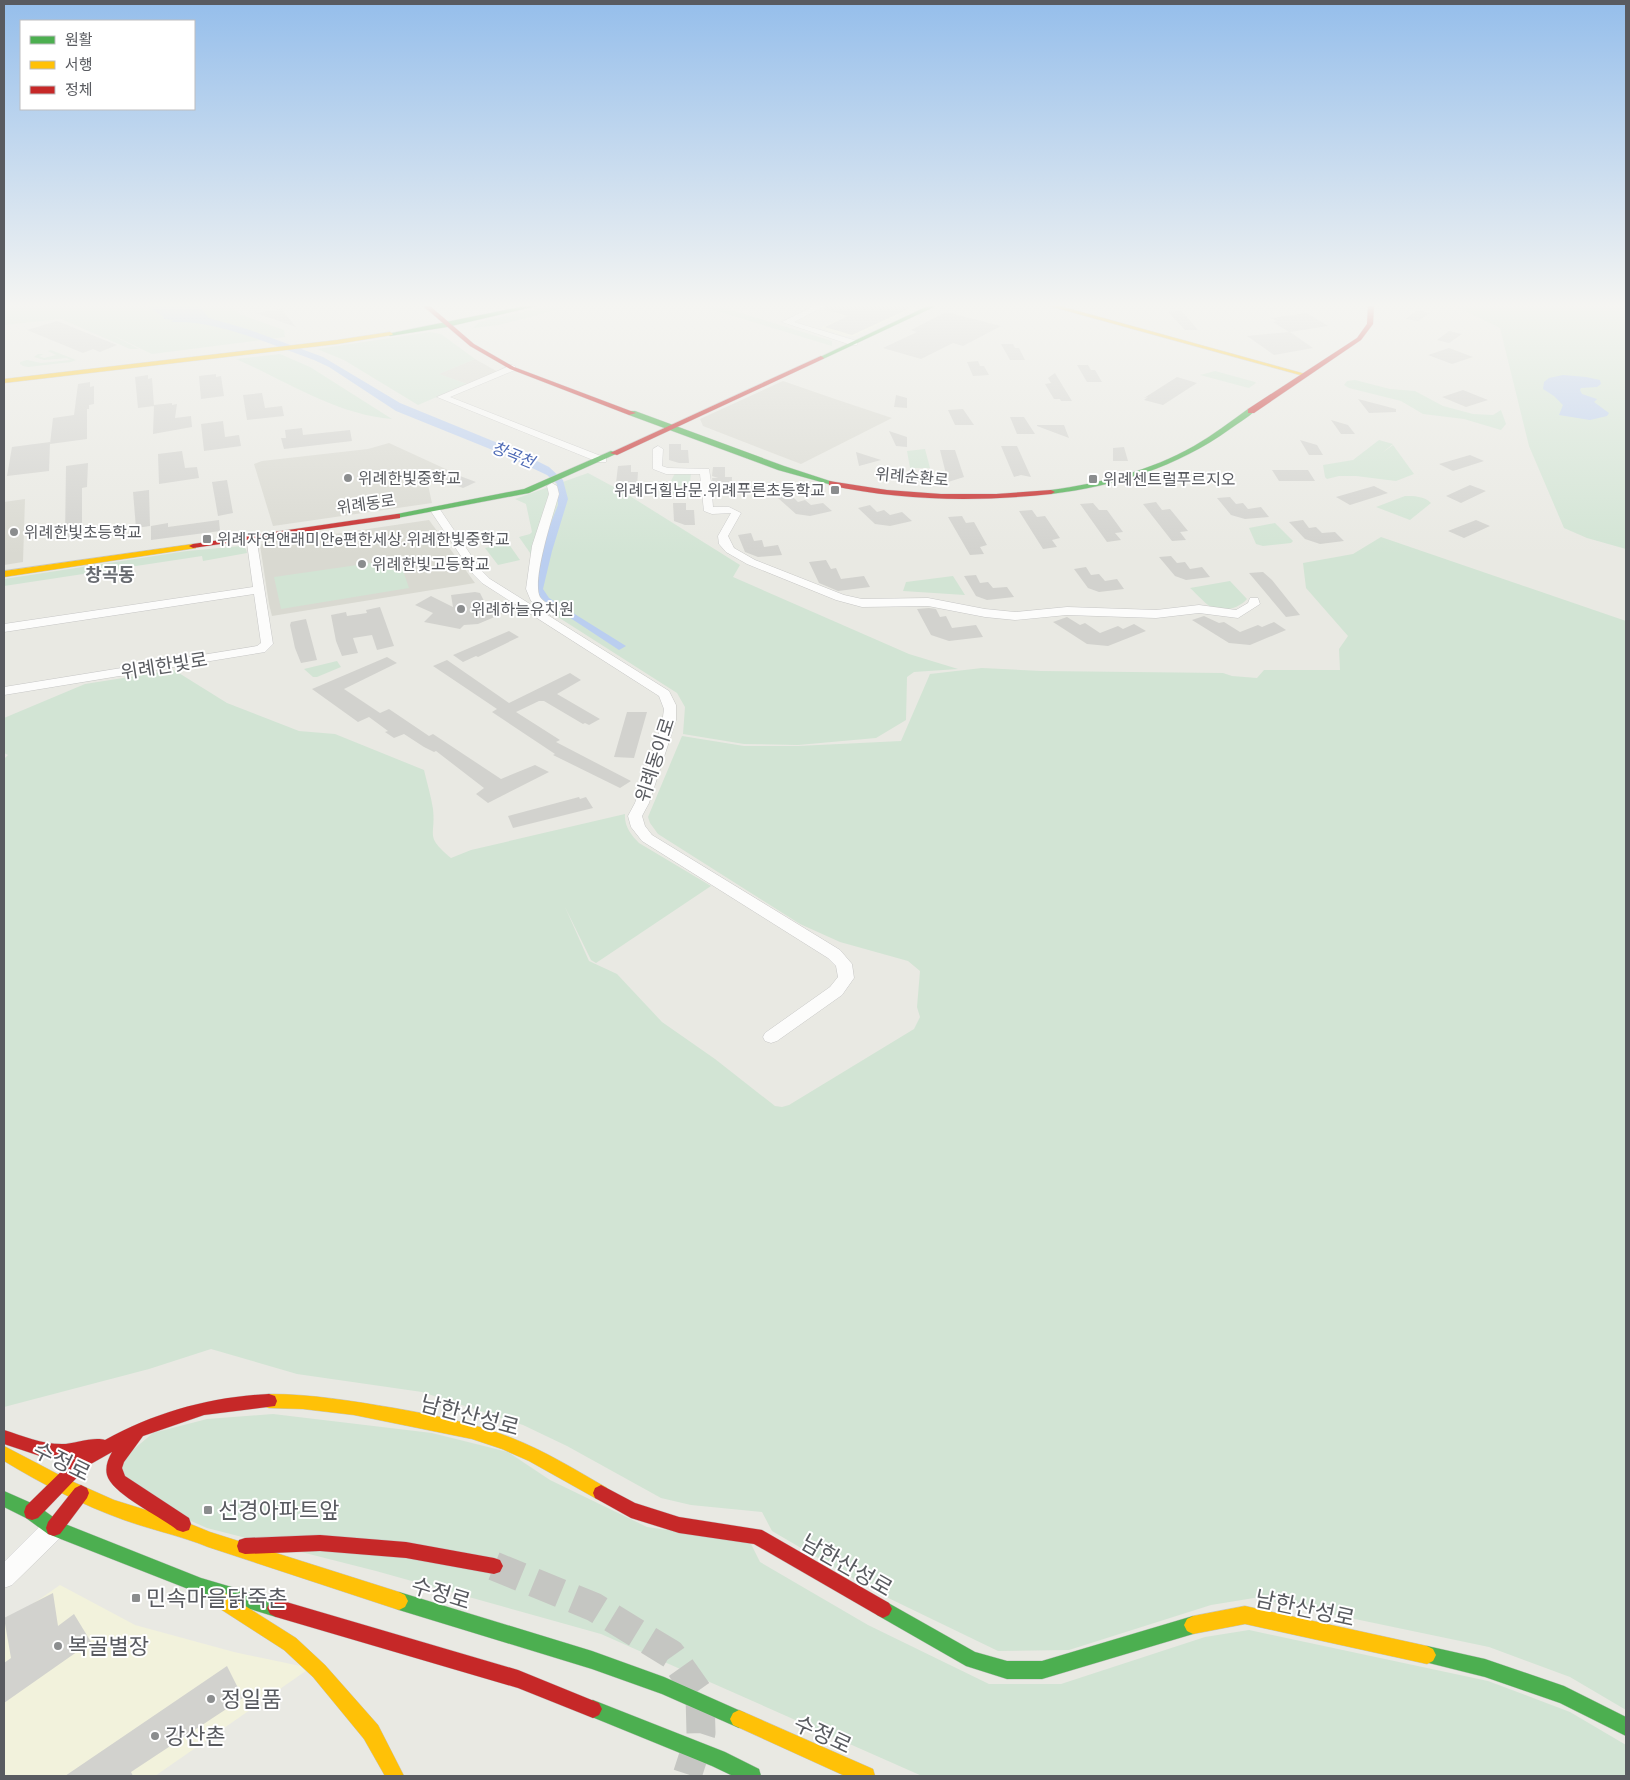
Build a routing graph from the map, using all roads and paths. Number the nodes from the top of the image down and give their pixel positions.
1 (461, 389) edge
2 (569, 389) edge
3 (754, 389) edge
4 (1284, 389) edge
5 (671, 427) junction
6 (658, 449) dead end
7 (602, 460) junction
8 (552, 486) dead end
9 (769, 490) dead end
10 (707, 492) junction
11 (435, 510) junction
12 (251, 536) junction
13 (4, 574) edge
14 (259, 590) junction
15 (1254, 600) dead end
16 (4, 628) edge
17 (625, 658) dead end
18 (4, 691) edge
19 (771, 1037) dead end
20 (138, 1430) junction
21 (4, 1437) edge
22 (4, 1452) edge
23 (59, 1486) junction
24 (81, 1494) junction
25 (4, 1499) edge
26 (32, 1512) junction
27 (54, 1528) junction
28 (194, 1532) junction
29 (232, 1546) junction
30 (494, 1566) tunnel mouth
31 (4, 1577) edge
32 (201, 1586) junction
33 (1626, 1728) edge
34 (395, 1776) edge
35 (752, 1776) edge
36 (866, 1776) edge

1 - 7 street
2 - 5 main road, 위례순환로
3 - 5 main road, 위례동로
4 - 5 main road, 위례순환로
5 - 7 main road, 위례동로
6 - 10 street
7 - 11 main road, 위례동로
8 - 17 street
9 - 10 street
10 - 15 street
11 - 12 main road, 위례동로
11 - 19 street, 위례동이로
12 - 13 main road, 위례동로
12 - 14 street, 위례한빛로
14 - 16 street
14 - 18 street, 위례한빛로
20 - 21 main road
20 - 23 main road, 남한산성로
20 - 28 main road
20 - 33 main road, 남한산성로
22 - 23 main road, 수정로
23 - 24 main road, 수정로
23 - 26 main road, 남한산성로
24 - 27 main road
24 - 28 main road, 수정로
25 - 26 main road
26 - 27 main road
27 - 31 street
27 - 32 main road
28 - 29 main road, 수정로
29 - 30 main road
29 - 36 main road, 수정로
32 - 34 main road
32 - 35 main road

